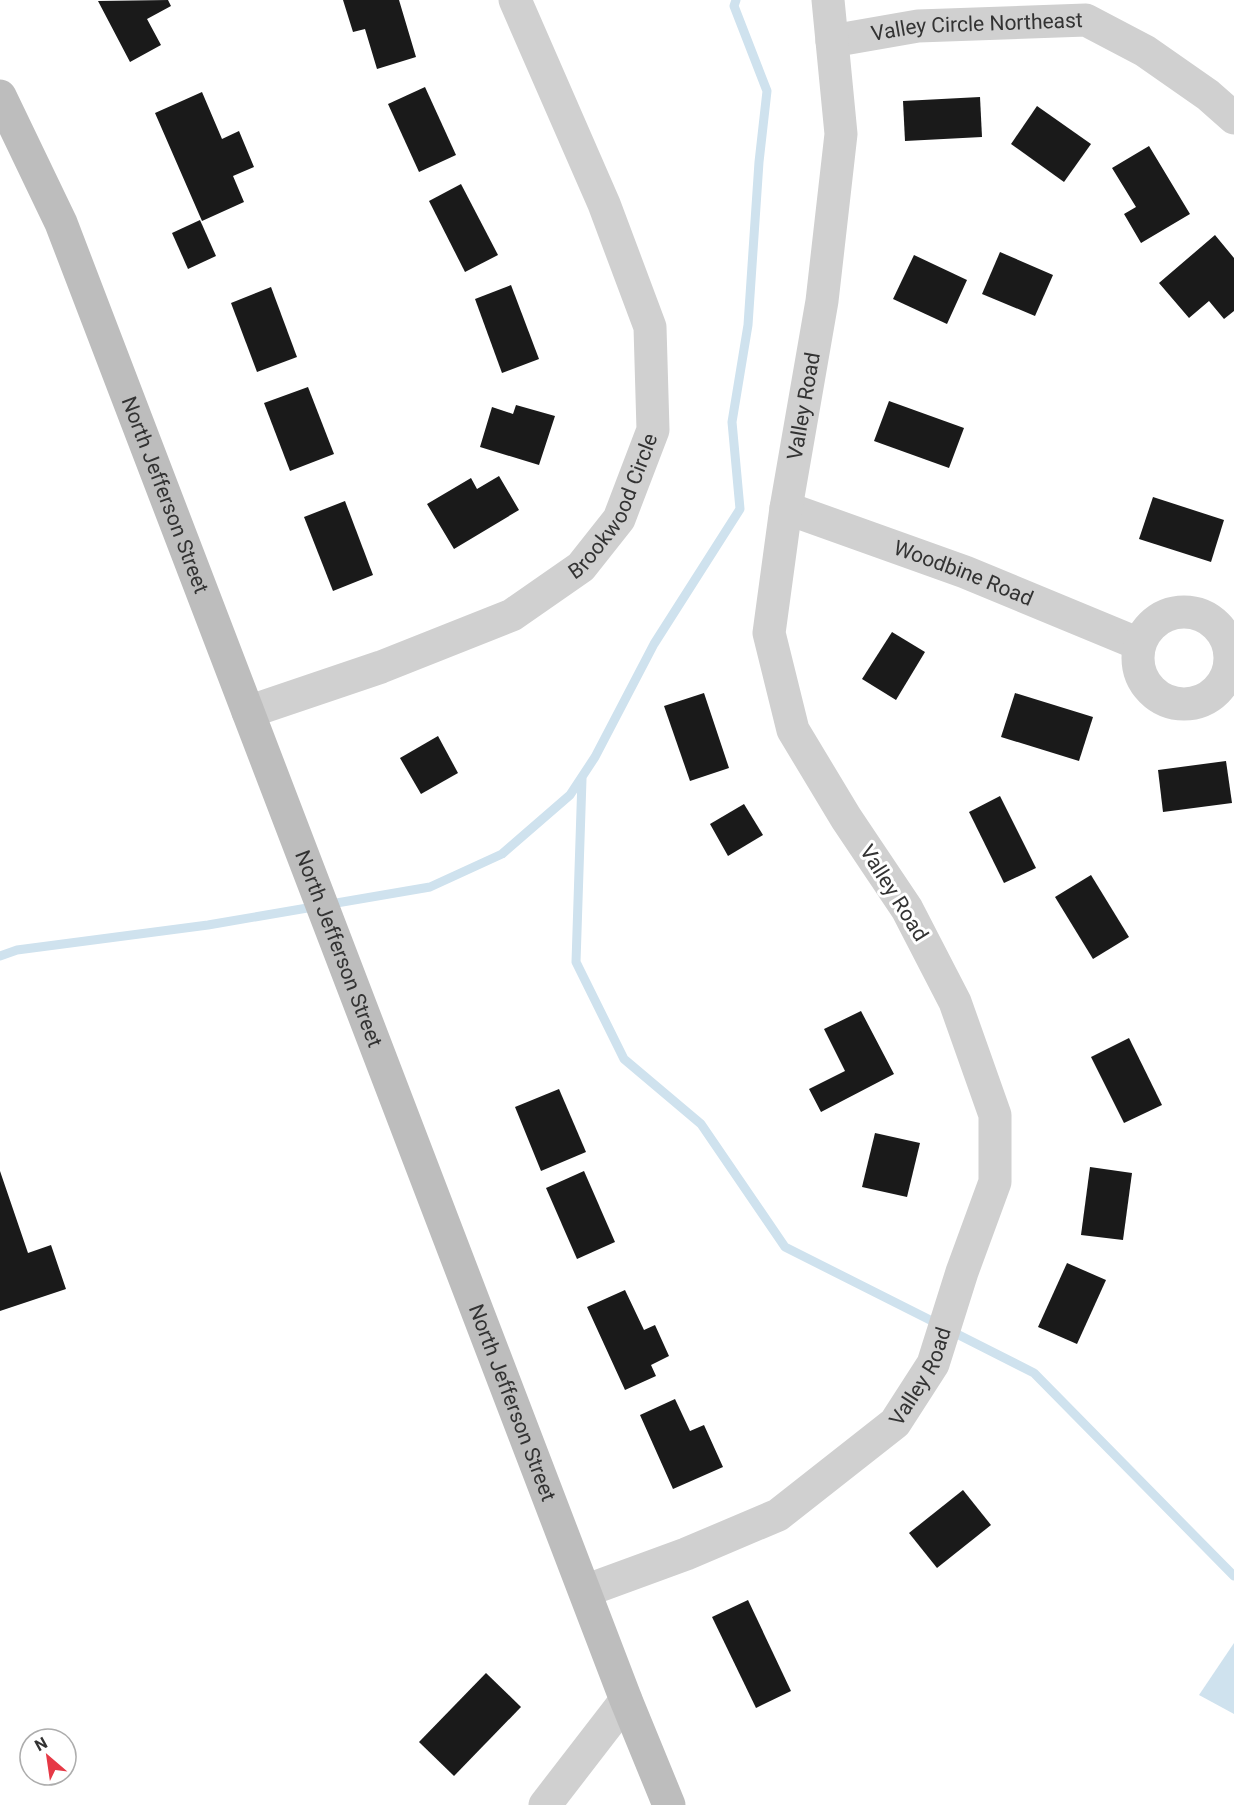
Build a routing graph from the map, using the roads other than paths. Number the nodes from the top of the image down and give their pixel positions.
1 (515, 0) edge
2 (828, 0) edge
3 (832, 41) junction
4 (0, 96) edge
5 (1234, 118) edge
6 (786, 508) junction
7 (1139, 644) dead end
8 (248, 712) junction
9 (585, 1591) junction
10 (626, 1700) junction
11 (545, 1805) edge
12 (669, 1805) edge

1 - 8 street, Brookwood Circle
2 - 3 street, Valley Road
3 - 5 street, Valley Circle Northeast
3 - 6 street, Valley Road
4 - 8 main road, North Jefferson Street
6 - 7 street, Woodbine Road
6 - 9 street, Valley Road
8 - 9 main road, North Jefferson Street
9 - 10 main road, North Jefferson Street
10 - 11 street
10 - 12 main road, North Jefferson Street

